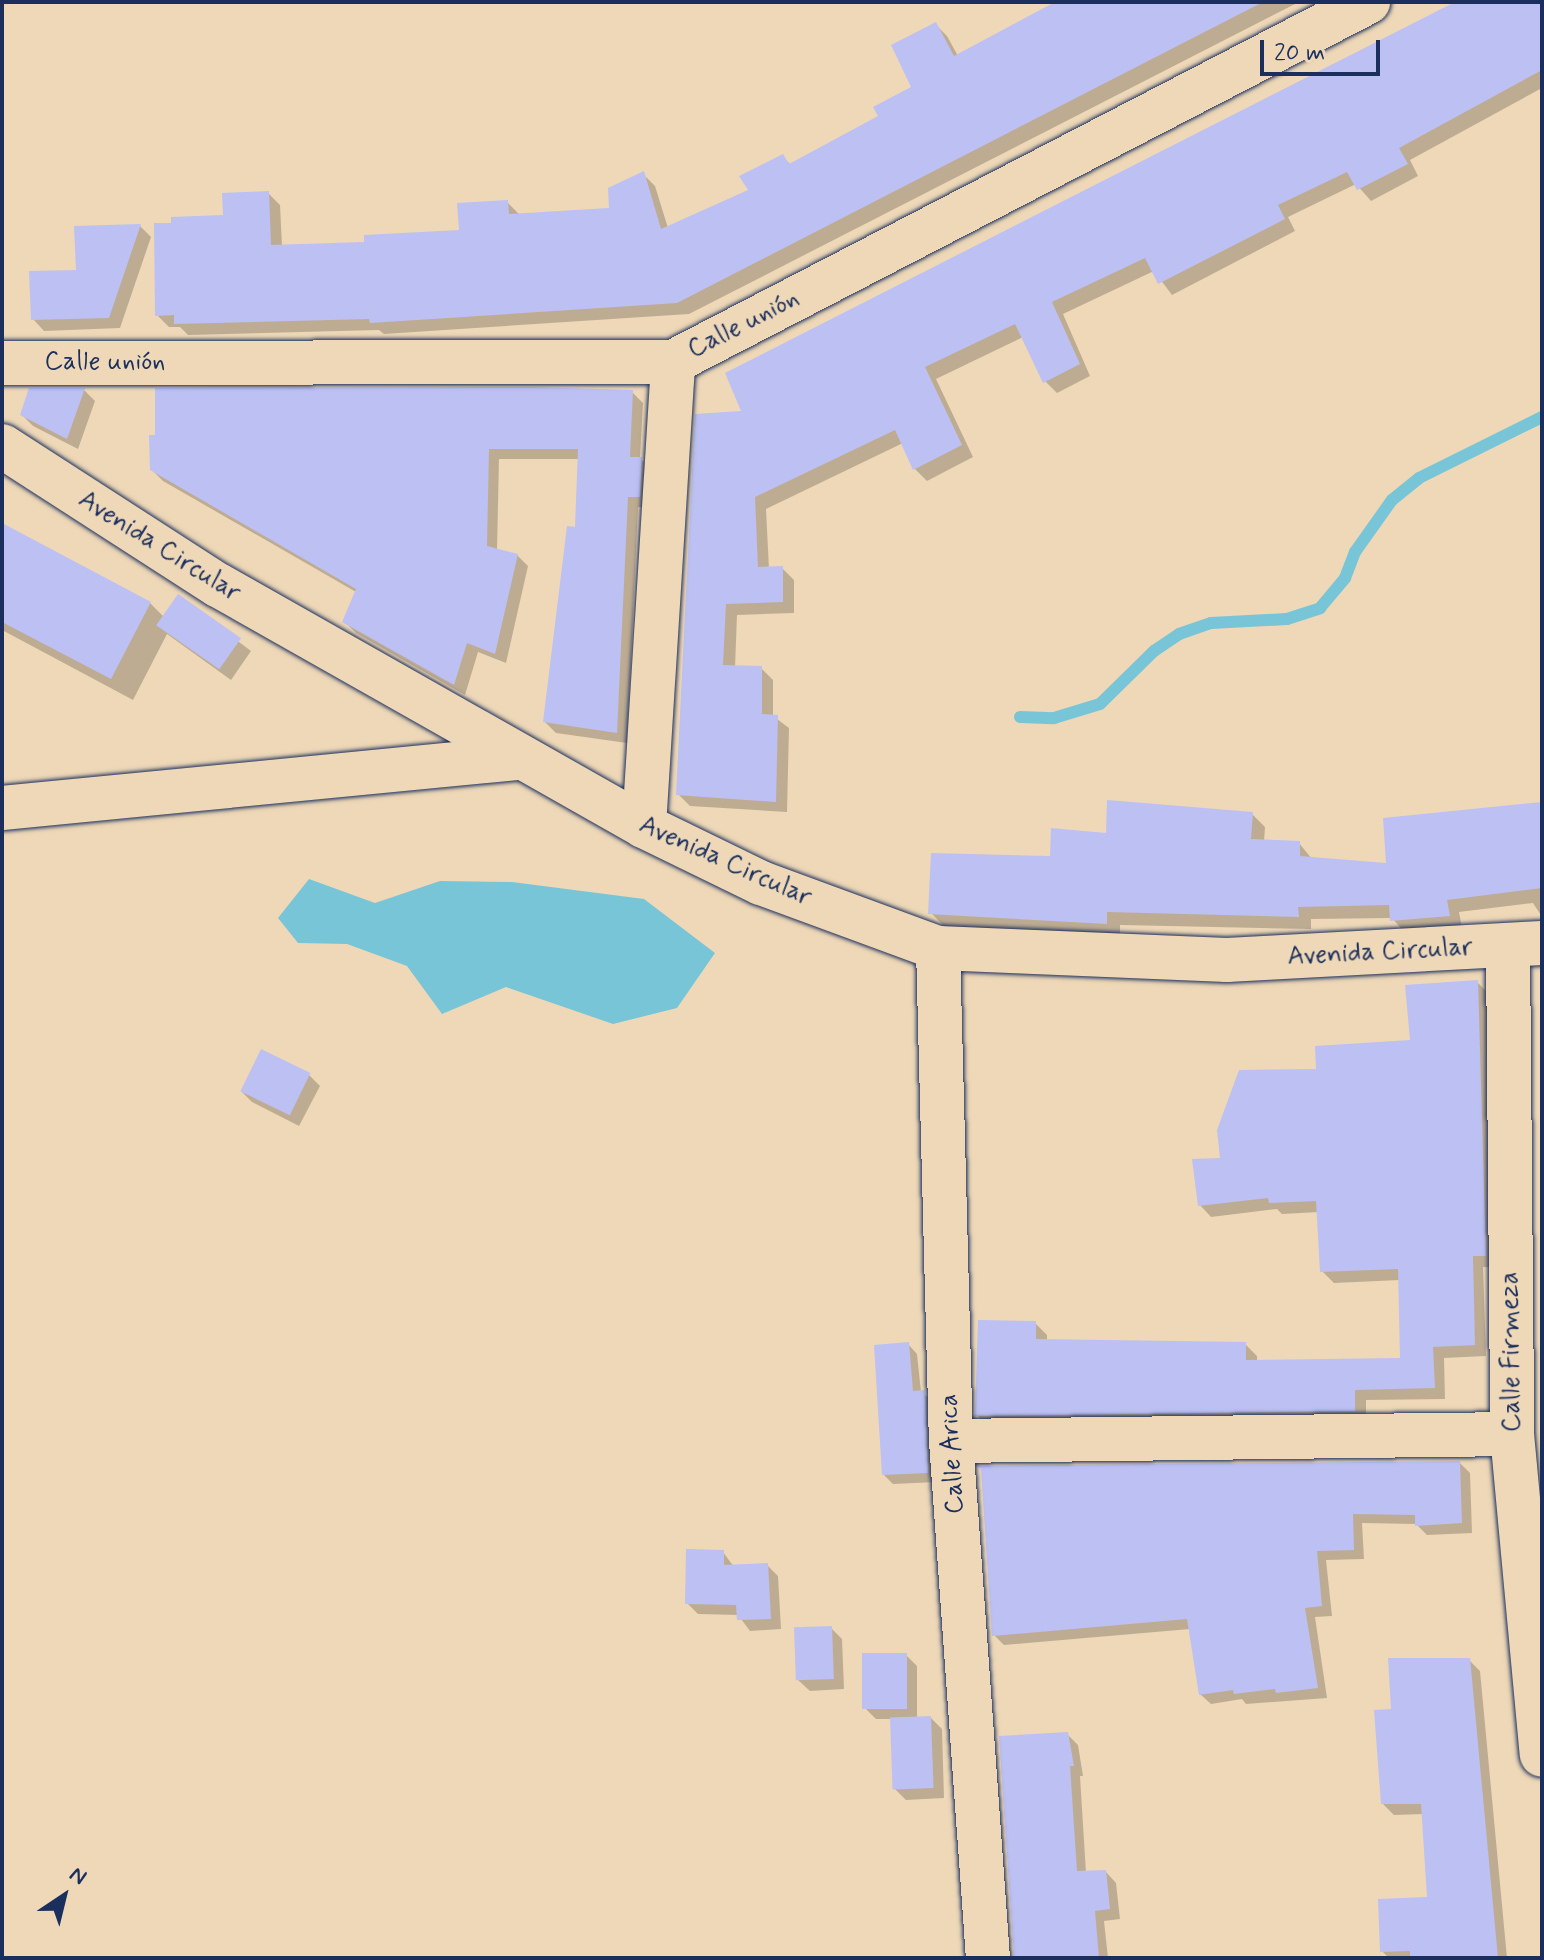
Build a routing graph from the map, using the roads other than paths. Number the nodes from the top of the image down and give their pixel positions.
1 (1368, 2) edge
2 (673, 362) junction
3 (2, 363) edge
4 (2, 446) edge
5 (517, 758) junction
6 (2, 808) edge
7 (644, 826) junction
8 (1525, 945) edge
9 (938, 948) junction
10 (1512, 1434) junction
11 (951, 1441) junction
12 (1542, 1755) edge
13 (988, 1958) edge

1 - 2 street, Calle unión
2 - 3 street, Calle unión
2 - 7 street
4 - 5 street, Avenida Circular
5 - 6 street
5 - 7 street, Avenida Circular
7 - 9 street, Avenida Circular
8 - 9 street, Avenida Circular
8 - 10 street, Calle Firmeza
9 - 11 street, Calle Arica
10 - 11 street
10 - 12 street, Calle Firmeza
11 - 13 street, Calle Arica

